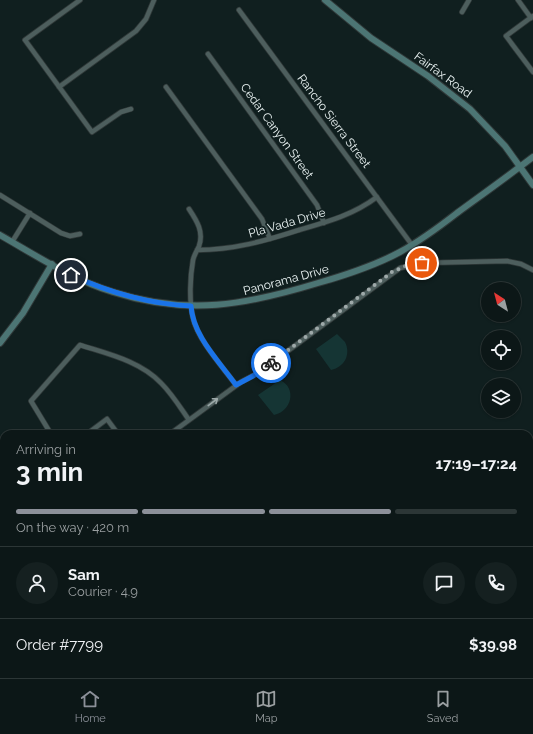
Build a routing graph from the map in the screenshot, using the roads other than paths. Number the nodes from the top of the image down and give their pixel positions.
1 (80, 0) edge
2 (154, 0) edge
3 (324, 0) edge
4 (469, 0) edge
5 (518, 0) edge
6 (239, 10) dead end
7 (462, 12) dead end
8 (532, 17) edge
9 (208, 54) dead end
10 (533, 72) edge
11 (59, 87) junction
12 (166, 87) dead end
13 (131, 109) dead end
14 (533, 157) edge
15 (520, 167) junction
16 (533, 185) edge
17 (0, 195) edge
18 (378, 197) junction
19 (189, 210) dead end
20 (30, 213) junction
21 (324, 223) junction
22 (80, 234) dead end
23 (0, 235) edge
24 (270, 239) junction
25 (12, 242) junction
26 (412, 245) junction
27 (197, 250) junction
28 (52, 264) junction
29 (533, 270) edge
30 (191, 306) junction
31 (0, 343) edge
32 (236, 385) junction
33 (189, 420) junction
34 (49, 430) edge
35 (92, 430) edge
36 (115, 430) edge
37 (175, 430) edge

1 - 11 street
2 - 11 street
3 - 15 street, Fairfax Road
4 - 7 street
5 - 8 street
6 - 18 street, Rancho Sierra Street
8 - 10 street
9 - 21 street, Cedar Canyon Street
11 - 13 street
12 - 24 street
14 - 15 street, Panorama Drive
15 - 16 street, Fairfax Road
15 - 26 street, Panorama Drive
17 - 20 street
18 - 21 street, Pla Vada Drive
18 - 26 street, Rancho Sierra Street
19 - 27 street
20 - 22 street
20 - 25 street
21 - 24 street, Pla Vada Drive
23 - 25 street, Panorama Drive
24 - 27 street, Pla Vada Drive
25 - 28 street, Panorama Drive
26 - 30 street, Panorama Drive
27 - 30 street
28 - 30 street, Panorama Drive
28 - 31 street
29 - 32 street
30 - 32 street
33 -> 32 street
33 - 34 street
33 - 37 street
35 - 36 street

